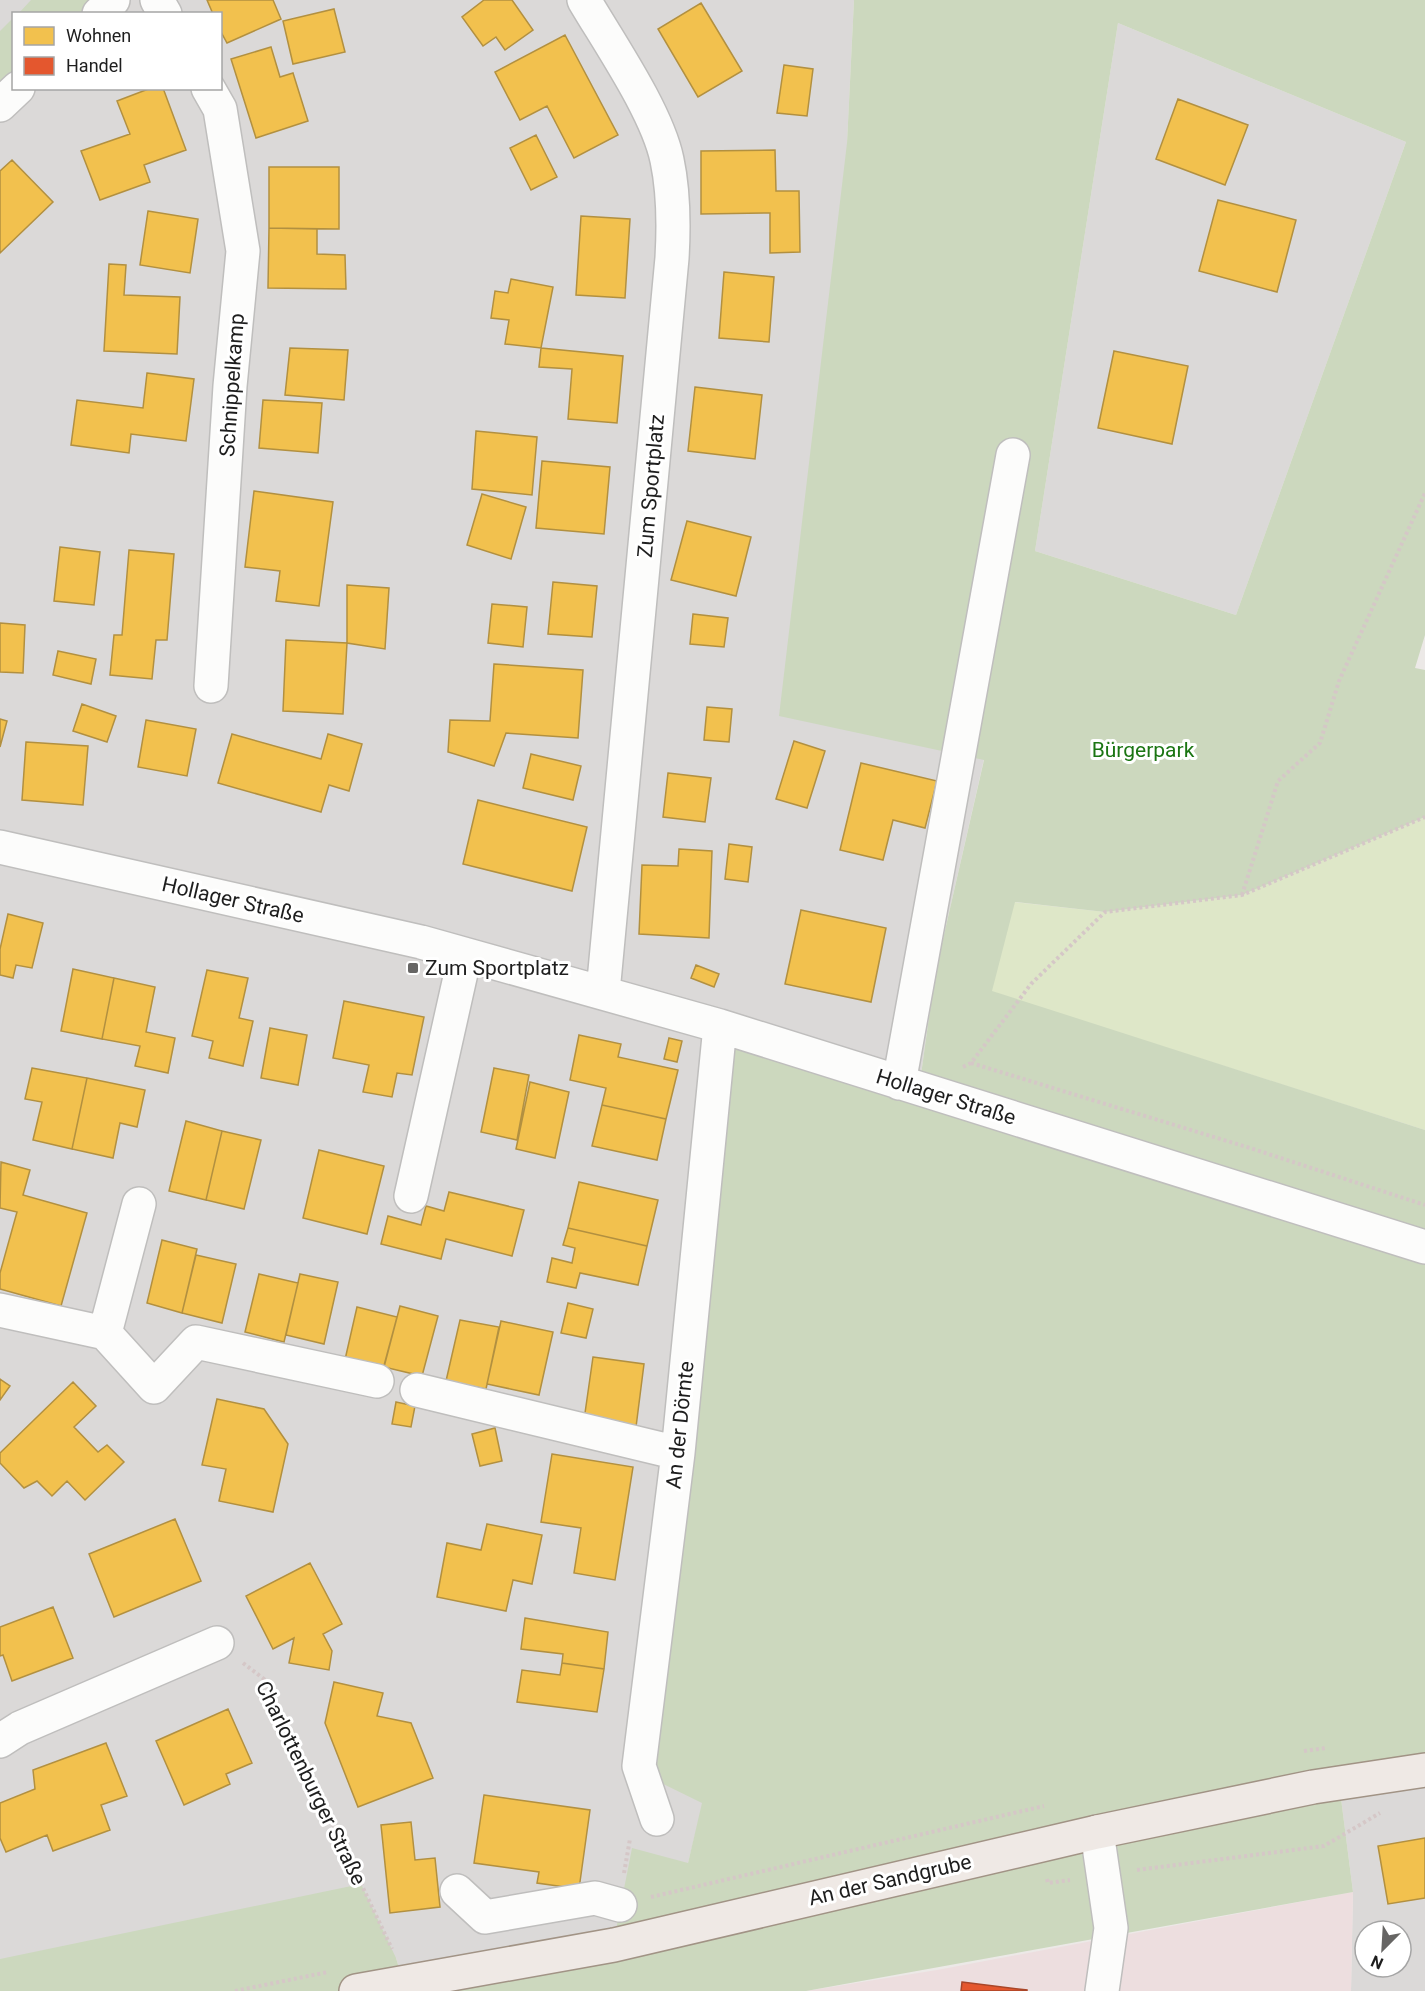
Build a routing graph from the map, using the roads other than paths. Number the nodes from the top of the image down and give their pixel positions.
1 (113, 0) edge
2 (584, 0) edge
3 (101, 12) edge
4 (16, 90) edge
5 (209, 90) edge
6 (0, 105) edge
7 (1012, 455) dead end
8 (211, 686) dead end
9 (0, 848) edge
10 (465, 955) junction
11 (603, 992) junction
12 (720, 1026) junction
13 (909, 1086) junction
14 (411, 1196) dead end
15 (139, 1204) dead end
16 (1425, 1247) edge
17 (0, 1310) edge
18 (105, 1333) junction
19 (377, 1381) dead end
20 (417, 1390) dead end
21 (678, 1453) junction
22 (217, 1644) road end
23 (0, 1741) edge
24 (1425, 1770) edge
25 (657, 1820) road end
26 (1097, 1832) junction
27 (458, 1891) dead end
28 (620, 1905) road end
29 (356, 1991) edge
30 (1102, 1991) edge

1 - 3 street
2 - 11 street, Zum Sportplatz
4 - 6 street
5 - 8 street, Schnippelkamp
7 - 13 street
9 - 10 street, Hollager Straße
10 - 11 street, Hollager Straße
10 - 14 street
11 - 12 street, Hollager Straße
12 - 13 street, Hollager Straße
12 - 21 street, An der Dörnte
13 - 16 street, Hollager Straße
15 - 18 street
17 - 18 street
18 - 19 street
20 - 21 street
21 - 25 street, An der Dörnte
22 - 23 street
24 - 26 main road, An der Sandgrube
26 - 29 main road, An der Sandgrube
26 - 30 street
27 - 28 street

